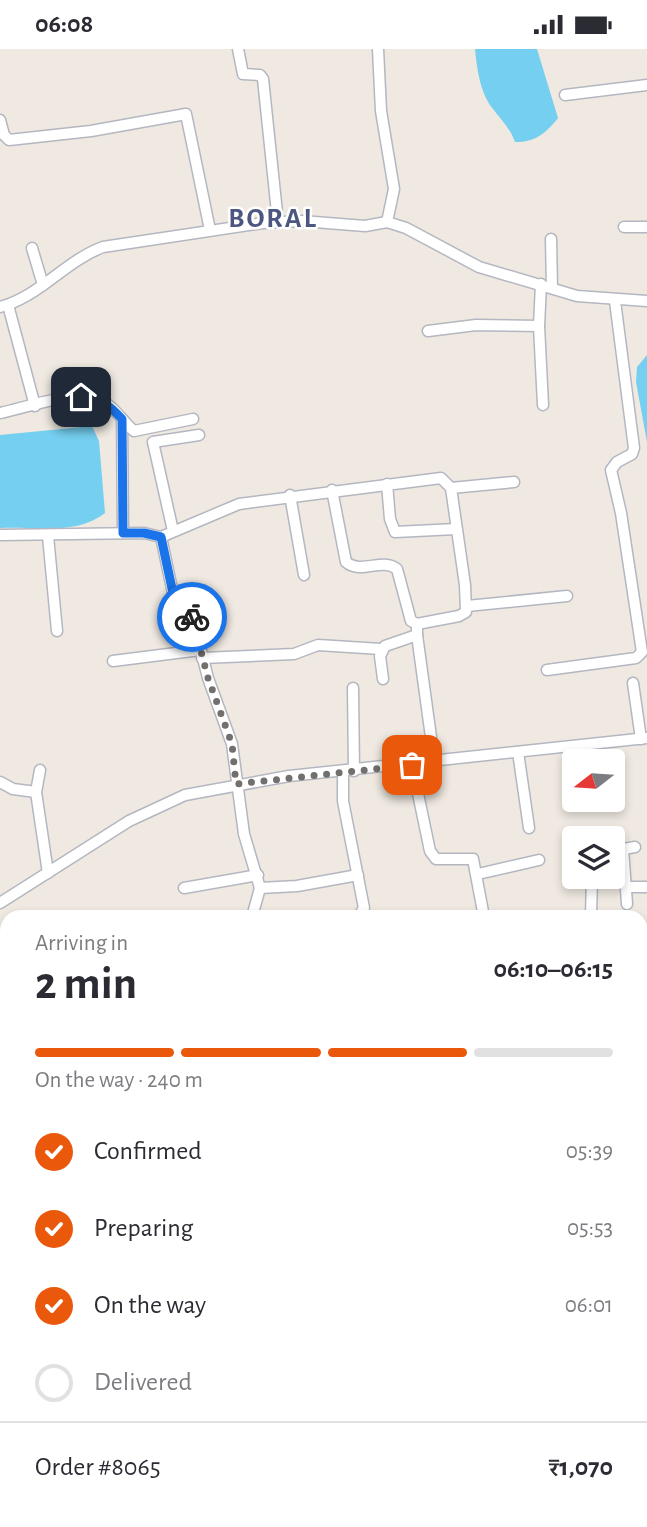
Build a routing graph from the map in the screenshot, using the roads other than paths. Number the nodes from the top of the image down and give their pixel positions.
1 (237, 49) edge
2 (377, 49) edge
3 (647, 85) edge
4 (565, 95) dead end
5 (0, 120) edge
6 (278, 222) junction
7 (387, 222) junction
8 (624, 227) dead end
9 (647, 227) edge
10 (210, 230) junction
11 (551, 239) dead end
12 (32, 248) dead end
13 (541, 284) junction
14 (43, 285) junction
15 (552, 288) junction
16 (615, 301) junction
17 (647, 301) edge
18 (4, 306) edge
19 (539, 326) junction
20 (428, 331) dead end
21 (543, 405) dead end
22 (35, 406) junction
23 (0, 413) edge
24 (122, 419) junction
25 (192, 419) dead end
26 (199, 435) dead end
27 (514, 482) dead end
28 (387, 484) junction
29 (451, 488) junction
30 (332, 490) junction
31 (290, 495) junction
32 (456, 529) junction
33 (173, 531) junction
34 (123, 533) junction
35 (0, 535) edge
36 (48, 536) junction
37 (161, 537) junction
38 (304, 575) dead end
39 (568, 596) dead end
40 (467, 606) junction
41 (417, 630) junction
42 (57, 631) dead end
43 (381, 649) junction
44 (642, 652) junction
45 (201, 654) junction
46 (113, 661) dead end
47 (647, 663) edge
48 (547, 670) dead end
49 (383, 679) dead end
50 (633, 683) dead end
51 (353, 688) dead end
52 (644, 739) edge
53 (519, 752) junction
54 (433, 759) junction
55 (412, 765) junction
56 (40, 770) dead end
57 (348, 771) junction
58 (0, 782) edge
59 (236, 784) junction
60 (36, 792) junction
61 (529, 828) dead end
62 (635, 847) dead end
63 (625, 849) edge
64 (539, 860) dead end
65 (48, 873) junction
66 (478, 874) junction
67 (258, 875) junction
68 (358, 875) junction
69 (625, 882) edge
70 (626, 887) junction
71 (647, 887) edge
72 (184, 888) dead end
73 (260, 888) junction
74 (592, 889) edge
75 (0, 902) edge
76 (627, 904) dead end
77 (254, 910) edge
78 (363, 910) edge
79 (483, 910) edge
80 (591, 910) edge

1 - 6 street
2 - 7 street
3 - 4 street
5 - 10 street
6 - 7 street
6 - 10 street
7 - 13 street
8 - 9 street
10 - 14 street
11 - 15 street
12 - 14 street
13 - 15 street
13 - 19 street
14 - 18 street
15 - 16 street
16 - 17 street
16 - 44 street
18 - 22 street
19 - 20 street
19 - 21 street
22 - 23 street
22 - 24 street
24 - 25 street
24 - 34 street
26 - 33 street
27 - 29 street
28 - 29 street
28 - 30 street
28 - 32 street
29 - 32 street
30 - 31 street
30 - 41 street
31 - 33 street
31 - 38 street
32 - 40 street
33 - 37 street
34 - 36 street
34 - 37 street
35 - 36 street
36 - 42 street
37 - 45 street
39 - 40 street
40 - 41 street
41 - 43 street
41 - 54 street
43 - 45 street
43 - 49 street
44 - 47 street
44 - 48 street
45 - 46 street
45 - 59 street
50 - 52 street
51 - 57 street
52 - 53 street
53 - 54 street
53 - 61 street
54 - 55 street
55 - 57 street
55 - 66 street
56 - 60 street
57 - 59 street
57 - 68 street
58 - 60 street
59 - 65 street
59 - 67 street
60 - 65 street
62 - 63 street
64 - 66 street
65 - 75 street
66 - 79 street
67 - 72 street
67 - 73 street
68 - 73 street
68 - 78 street
69 - 70 street
70 - 71 street
70 - 76 street
73 - 77 street
74 - 80 street

